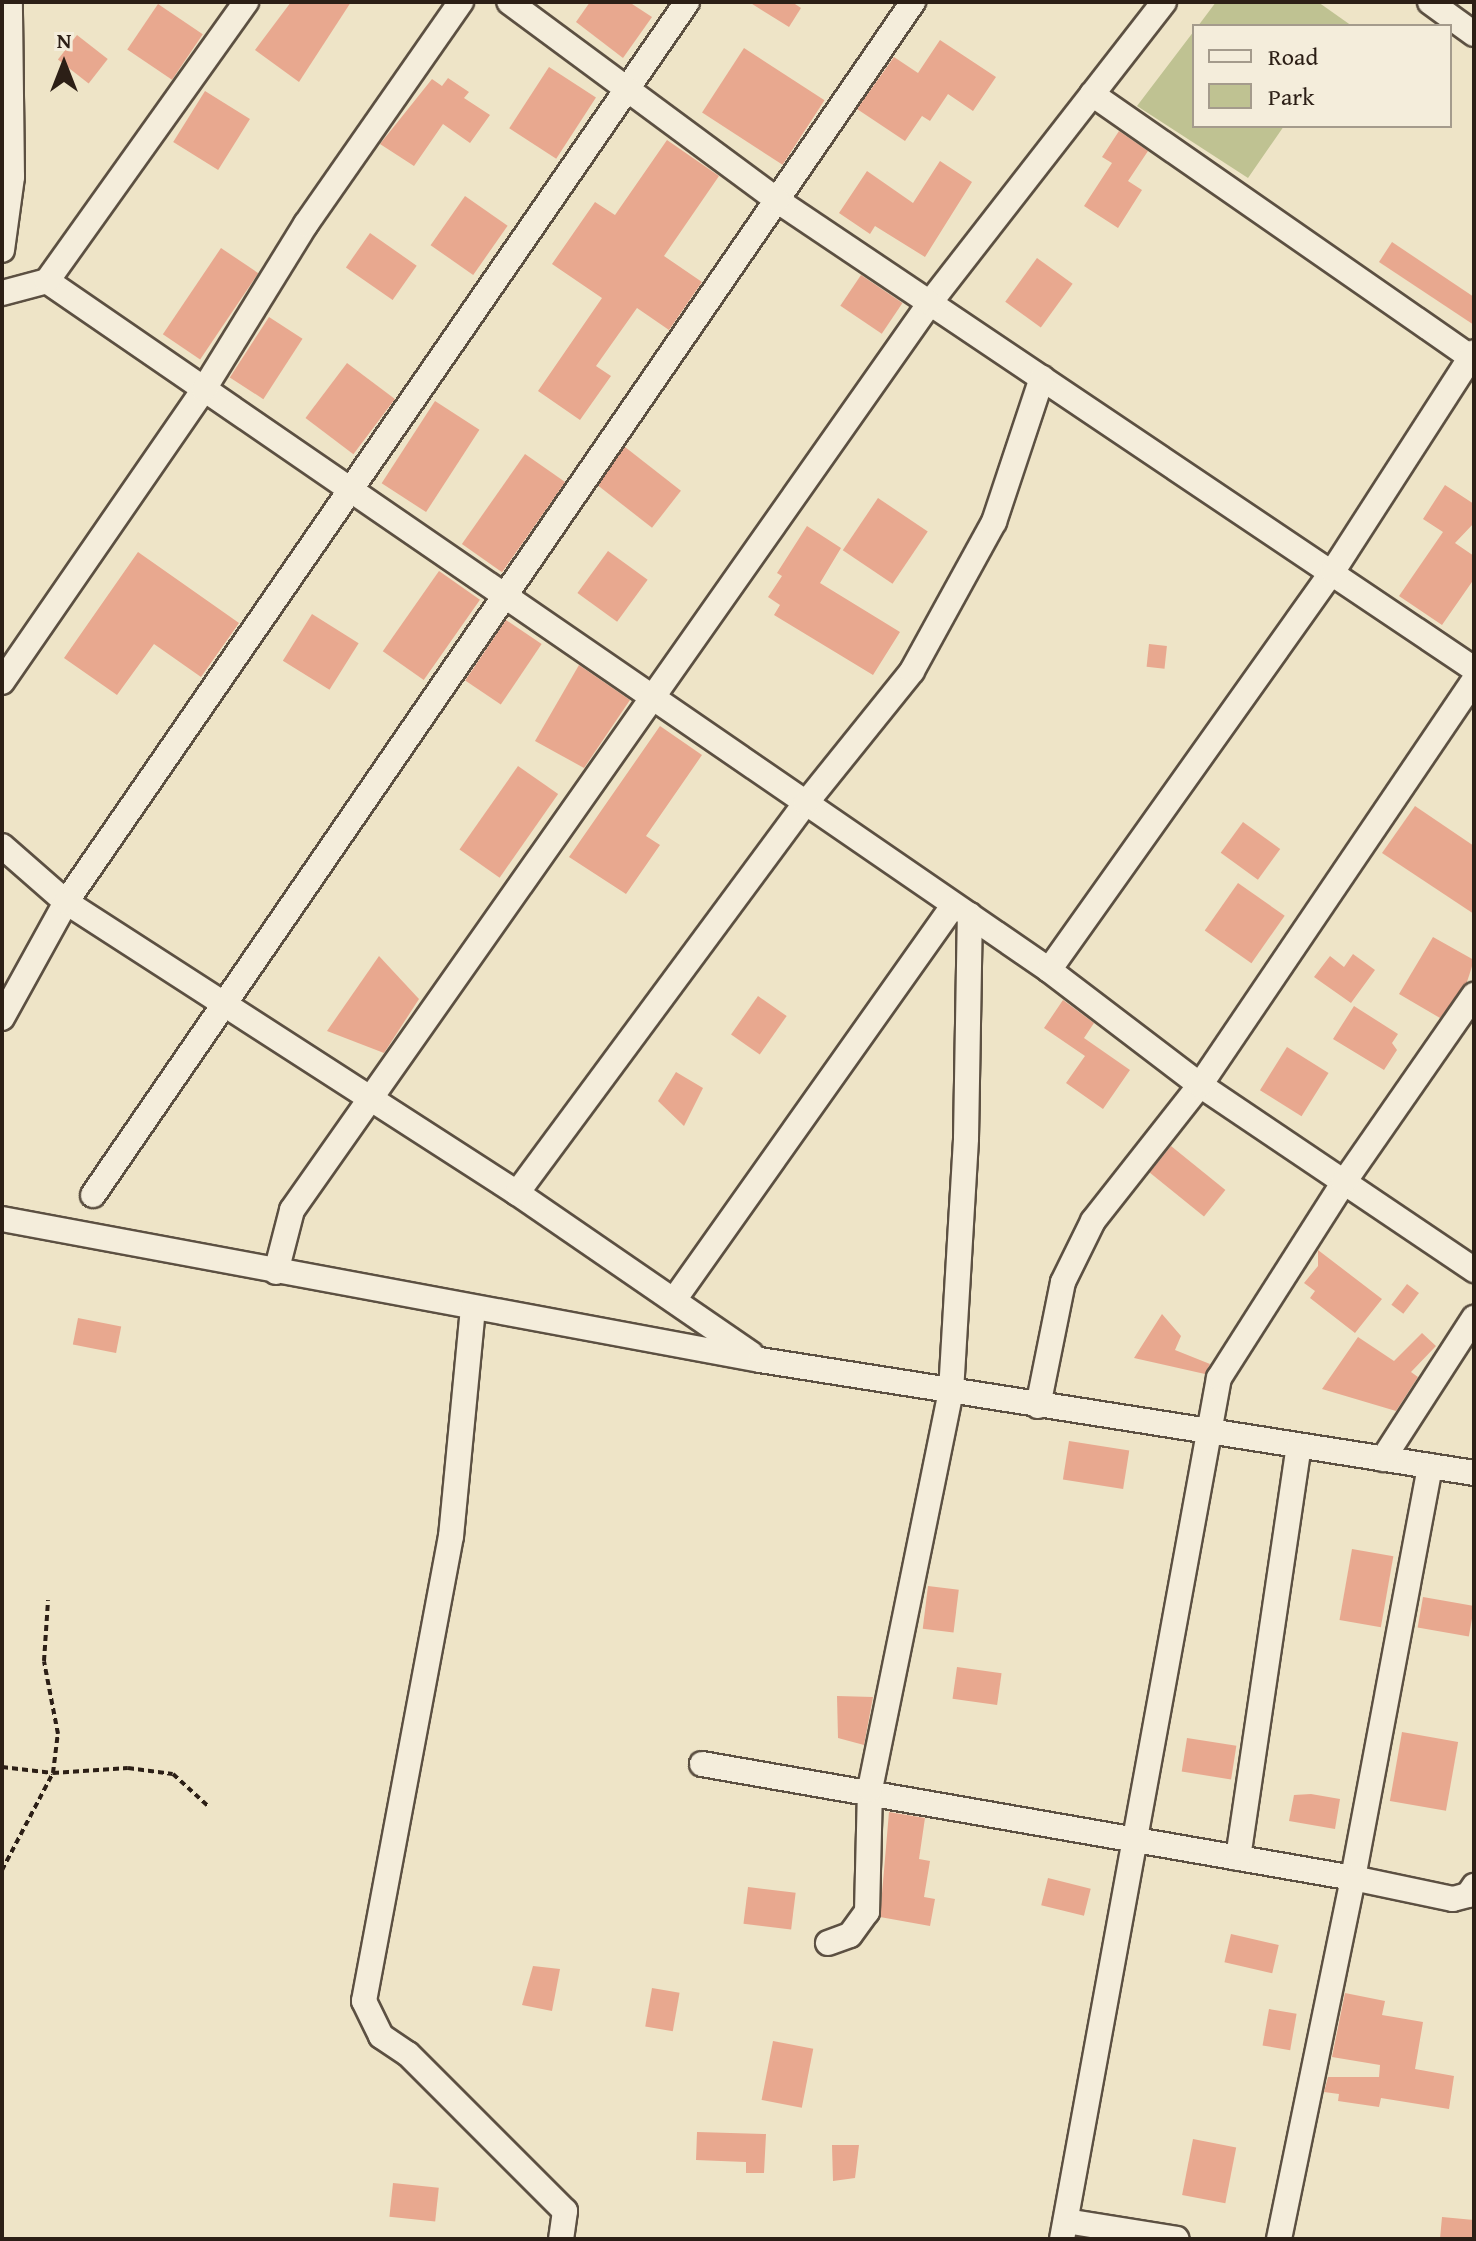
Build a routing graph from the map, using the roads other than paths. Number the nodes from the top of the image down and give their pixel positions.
1 (10, 2) edge
2 (246, 2) edge
3 (461, 2) edge
4 (509, 2) edge
5 (687, 2) edge
6 (913, 2) edge
7 (1164, 2) edge
8 (1430, 2) edge
9 (1474, 34) edge
10 (627, 88) junction
11 (1092, 94) junction
12 (7, 173) edge
13 (777, 200) junction
14 (2, 250) edge
15 (47, 281) junction
16 (2, 293) edge
17 (930, 303) junction
18 (1472, 354) edge
19 (1042, 378) junction
20 (204, 389) junction
21 (349, 489) junction
22 (1333, 571) junction
23 (503, 595) junction
24 (1474, 669) edge
25 (1474, 681) edge
26 (2, 682) edge
27 (655, 699) junction
28 (806, 803) junction
29 (2, 846) edge
30 (66, 902) junction
31 (962, 910) junction
32 (1049, 970) junction
33 (1474, 995) edge
34 (223, 1003) junction
35 (2, 1018) edge
36 (1200, 1085) junction
37 (373, 1100) junction
38 (1344, 1182) junction
39 (517, 1193) junction
40 (93, 1195) dead end
41 (2, 1219) edge
42 (1474, 1270) edge
43 (276, 1272) junction
44 (674, 1300) junction
45 (473, 1308) junction
46 (1474, 1318) edge
47 (760, 1360) junction
48 (951, 1392) junction
49 (1038, 1406) junction
50 (1207, 1433) junction
51 (1299, 1447) junction
52 (1383, 1459) junction
53 (1430, 1466) junction
54 (1474, 1473) edge
55 (702, 1764) dead end
56 (870, 1789) junction
57 (1132, 1840) junction
58 (1238, 1858) junction
59 (1353, 1878) junction
60 (1474, 1886) edge
61 (828, 1943) dead end
62 (1064, 2230) edge
63 (561, 2239) edge
64 (1177, 2239) edge
65 (1279, 2239) edge

1 - 12 street
2 - 15 street
3 - 20 street
4 - 10 street
5 - 10 street
6 - 13 street
7 - 11 street
8 - 9 street
10 - 13 street
10 - 21 street
11 - 17 street
11 - 18 street
12 - 14 street
13 - 17 street
13 - 23 street
15 - 16 street
15 - 20 street
17 - 19 street
17 - 27 street
18 - 22 street
19 - 22 street
19 - 28 street
20 - 21 street
20 - 26 street
21 - 23 street
21 - 30 street
22 - 24 street
22 - 32 street
23 - 27 street
23 - 34 street
25 - 36 street
27 - 28 street
27 - 37 street
28 - 31 street
28 - 39 street
29 - 30 street
30 - 34 street
30 - 35 street
31 - 32 street
31 - 44 street
31 - 48 street
32 - 36 street
33 - 38 street
34 - 37 street
34 - 40 street
36 - 38 street
36 - 49 street
37 - 39 street
37 - 43 street
38 - 42 street
38 - 50 street
39 - 44 street
41 - 43 street
43 - 45 street
44 - 47 street
45 - 47 street
45 - 63 street
46 - 52 street
47 - 48 street
48 - 49 street
48 - 56 street
49 - 50 street
50 - 51 street
50 - 57 street
51 - 52 street
51 - 58 street
52 - 53 street
53 - 54 street
53 - 59 street
55 - 56 street
56 - 57 street
56 - 61 street
57 - 58 street
57 - 62 street
58 - 59 street
59 - 60 street
59 - 65 street
62 - 64 street

